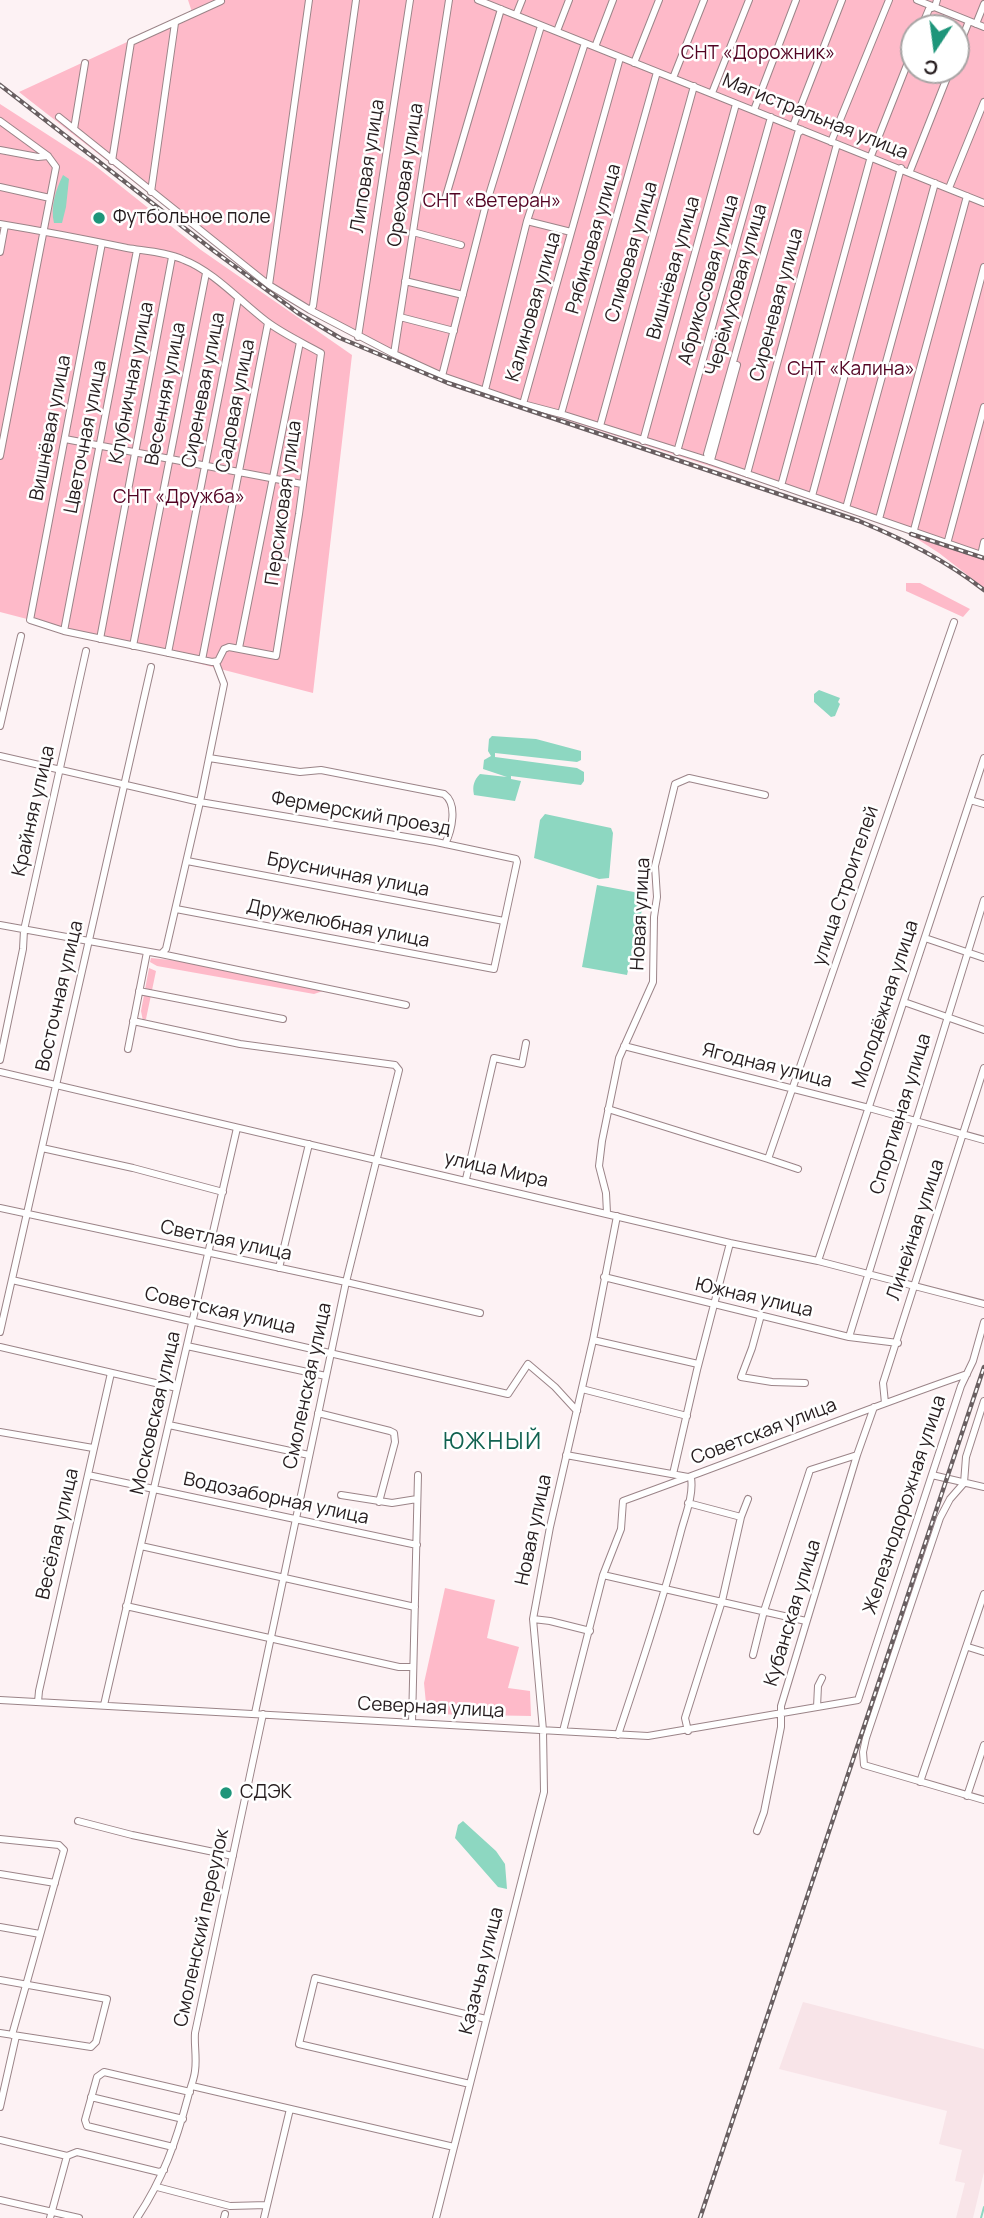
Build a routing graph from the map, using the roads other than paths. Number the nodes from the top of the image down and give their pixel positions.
1 (309, 0) edge
2 (356, 0) edge
3 (410, 0) edge
4 (449, 0) edge
5 (478, 0) edge
6 (522, 0) edge
7 (569, 0) edge
8 (613, 0) edge
9 (659, 0) edge
10 (704, 0) edge
11 (749, 0) edge
12 (796, 0) edge
13 (842, 0) edge
14 (889, 0) edge
15 (917, 0) edge
16 (221, 1) edge
17 (936, 4) edge
18 (984, 4) edge
19 (501, 9) junction
20 (516, 15) junction
21 (973, 22) junction
22 (175, 23) junction
23 (541, 26) junction
24 (984, 27) edge
25 (970, 28) edge
26 (556, 31) junction
27 (584, 43) junction
28 (595, 47) junction
29 (620, 58) junction
30 (85, 63) dead end
31 (634, 63) junction
32 (657, 72) junction
33 (673, 78) junction
34 (900, 82) edge
35 (945, 84) edge
36 (694, 86) junction
37 (712, 93) junction
38 (984, 102) edge
39 (736, 104) junction
40 (754, 110) junction
41 (59, 117) dead end
42 (771, 117) junction
43 (0, 121) edge
44 (793, 126) junction
45 (74, 129) junction
46 (802, 130) junction
47 (834, 143) junction
48 (0, 150) edge
49 (48, 156) junction
50 (871, 156) junction
51 (112, 161) junction
52 (901, 168) junction
53 (910, 172) junction
54 (935, 183) junction
55 (0, 187) edge
56 (949, 188) junction
57 (150, 192) junction
58 (446, 196) dead end
59 (967, 196) junction
60 (50, 198) junction
61 (984, 202) edge
62 (527, 221) junction
63 (3, 224) edge
64 (43, 232) junction
65 (413, 232) junction
66 (571, 232) junction
67 (102, 243) junction
68 (461, 245) dead end
69 (137, 250) junction
70 (0, 252) edge
71 (172, 257) junction
72 (984, 267) edge
73 (206, 273) junction
74 (405, 281) junction
75 (269, 285) junction
76 (463, 295) junction
77 (238, 299) junction
78 (310, 310) junction
79 (400, 317) junction
80 (268, 323) junction
81 (454, 331) junction
82 (358, 337) junction
83 (300, 342) junction
84 (394, 354) junction
85 (442, 376) junction
86 (485, 390) junction
87 (523, 404) junction
88 (984, 407) edge
89 (561, 414) junction
90 (3, 424) edge
91 (600, 426) junction
92 (65, 439) junction
93 (643, 441) junction
94 (100, 447) junction
95 (677, 452) junction
96 (135, 453) junction
97 (0, 456) edge
98 (169, 460) junction
99 (710, 461) junction
100 (204, 466) junction
101 (238, 473) junction
102 (747, 474) junction
103 (273, 480) junction
104 (302, 484) junction
105 (781, 486) junction
106 (812, 496) junction
107 (846, 508) junction
108 (880, 519) junction
109 (914, 530) junction
110 (984, 542) edge
111 (947, 544) junction
112 (982, 555) edge
113 (954, 622) dead end
114 (64, 631) junction
115 (20, 636) dead end
116 (100, 639) junction
117 (133, 646) junction
118 (239, 648) junction
119 (86, 651) dead end
120 (169, 653) junction
121 (202, 660) junction
122 (216, 663) junction
123 (152, 667) dead end
124 (0, 726) edge
125 (0, 756) edge
126 (209, 758) junction
127 (984, 758) edge
128 (60, 771) junction
129 (124, 785) junction
130 (765, 795) dead end
131 (970, 800) junction
132 (200, 802) junction
133 (984, 804) edge
134 (446, 844) junction
135 (187, 861) junction
136 (984, 900) edge
137 (176, 909) junction
138 (504, 921) junction
139 (0, 925) edge
140 (24, 930) junction
141 (925, 938) junction
142 (88, 942) junction
143 (149, 952) junction
144 (967, 953) junction
145 (161, 954) junction
146 (984, 958) edge
147 (139, 991) junction
148 (904, 1002) junction
149 (406, 1005) dead end
150 (947, 1017) junction
151 (284, 1019) dead end
152 (133, 1021) junction
153 (984, 1030) edge
154 (526, 1043) dead end
155 (624, 1046) junction
156 (128, 1049) dead end
157 (0, 1060) edge
158 (984, 1068) edge
159 (0, 1072) edge
160 (56, 1086) junction
161 (793, 1089) junction
162 (869, 1108) junction
163 (608, 1109) junction
164 (916, 1121) junction
165 (237, 1128) junction
166 (964, 1135) junction
167 (984, 1140) edge
168 (309, 1144) junction
169 (42, 1148) junction
170 (768, 1159) junction
171 (376, 1160) junction
172 (798, 1169) dead end
173 (466, 1179) junction
174 (223, 1192) junction
175 (0, 1208) edge
176 (607, 1213) junction
177 (26, 1214) junction
178 (617, 1216) junction
179 (730, 1242) junction
180 (209, 1254) junction
181 (818, 1261) junction
182 (279, 1268) junction
183 (868, 1273) junction
184 (604, 1277) junction
185 (12, 1280) junction
186 (346, 1282) junction
187 (914, 1286) junction
188 (984, 1304) edge
189 (714, 1305) junction
190 (480, 1313) dead end
191 (761, 1315) junction
192 (193, 1321) junction
193 (984, 1321) edge
194 (0, 1332) edge
195 (849, 1337) junction
196 (593, 1340) junction
197 (898, 1343) junction
198 (187, 1346) junction
199 (0, 1348) edge
200 (331, 1352) junction
201 (698, 1364) junction
202 (111, 1373) junction
203 (967, 1374) junction
204 (326, 1376) junction
205 (805, 1383) dead end
206 (177, 1388) junction
207 (582, 1389) junction
208 (984, 1401) edge
209 (886, 1402) junction
210 (874, 1407) junction
211 (577, 1411) junction
212 (318, 1413) junction
213 (687, 1416) junction
214 (169, 1425) junction
215 (0, 1432) edge
216 (93, 1448) junction
217 (309, 1455) junction
218 (566, 1455) junction
219 (857, 1455) junction
220 (673, 1474) junction
221 (88, 1475) junction
222 (418, 1475) dead end
223 (932, 1475) junction
224 (691, 1478) junction
225 (964, 1483) junction
226 (984, 1487) edge
227 (155, 1489) junction
228 (341, 1495) dead end
229 (417, 1499) junction
230 (748, 1499) dead end
231 (379, 1502) junction
232 (688, 1503) junction
233 (741, 1517) junction
234 (296, 1519) junction
235 (417, 1545) junction
236 (141, 1546) junction
237 (603, 1575) junction
238 (284, 1576) junction
239 (666, 1589) junction
240 (984, 1594) edge
241 (722, 1601) junction
242 (127, 1606) junction
243 (415, 1607) junction
244 (764, 1611) junction
245 (533, 1619) junction
246 (806, 1621) junction
247 (590, 1631) junction
248 (272, 1637) junction
249 (968, 1647) junction
250 (984, 1652) edge
251 (753, 1655) dead end
252 (413, 1667) junction
253 (822, 1678) dead end
254 (0, 1700) edge
255 (858, 1700) joint
256 (38, 1702) junction
257 (104, 1705) junction
258 (817, 1707) junction
259 (255, 1713) junction
260 (263, 1713) junction
261 (780, 1714) junction
262 (412, 1723) junction
263 (543, 1730) junction
264 (563, 1731) junction
265 (688, 1731) junction
266 (618, 1735) junction
267 (984, 1745) edge
268 (920, 1782) junction
269 (967, 1796) junction
270 (984, 1800) edge
271 (78, 1821) dead end
272 (757, 1830) dead end
273 (0, 1839) edge
274 (233, 1856) junction
275 (0, 1874) edge
276 (55, 1883) junction
277 (0, 1927) edge
278 (40, 1934) junction
279 (0, 1980) edge
280 (26, 1984) junction
281 (486, 2019) junction
282 (0, 2033) edge
283 (14, 2036) junction
284 (470, 2084) junction
285 (191, 2089) junction
286 (91, 2097) junction
287 (0, 2106) edge
288 (290, 2109) junction
289 (183, 2119) junction
290 (0, 2140) edge
291 (173, 2147) junction
292 (454, 2147) junction
293 (67, 2155) junction
294 (164, 2170) junction
295 (157, 2187) junction
296 (0, 2200) edge
297 (267, 2205) junction
298 (50, 2214) edge
299 (79, 2218) edge
300 (137, 2218) edge
301 (264, 2218) edge
302 (436, 2218) edge

1 - 75 street
2 - 78 street
3 - 82 street, Липовая улица
4 - 65 street, Ореховая улица
5 - 19 street, Магистральная улица
6 - 20 street
7 - 26 street
8 - 28 street
9 - 31 street
10 - 33 street
11 - 37 street
12 - 40 street
13 - 44 street
14 - 47 street, Сиреневая улица
15 - 17 street
16 - 22 street
17 - 21 street
18 - 21 street
19 - 20 street, Магистральная улица
19 - 58 street
20 - 23 street, Магистральная улица
21 - 24 street
21 - 25 street
22 - 51 street
22 - 57 street
23 - 26 street, Магистральная улица
23 - 76 street
26 - 27 street, Магистральная улица
27 - 28 street, Магистральная улица
27 - 62 street
28 - 29 street, Магистральная улица
29 - 31 street, Магистральная улица
29 - 66 street, Калиновая улица
30 - 45 street
31 - 32 street, Магистральная улица
32 - 33 street, Магистральная улица
32 - 89 street, Рябиновая улица
33 - 36 street, Магистральная улица
34 - 50 street
35 - 53 street
36 - 37 street, Магистральная улица
36 - 91 street, Сливовая улица
37 - 39 street, Магистральная улица
38 - 56 street
39 - 40 street, Магистральная улица
39 - 93 street, Вишнёвая улица
40 - 42 street, Магистральная улица
41 - 45 street
42 - 44 street, Магистральная улица
42 - 95 street, Абрикосовая улица
43 - 49 street
44 - 46 street, Магистральная улица
45 - 51 street
46 - 47 street, Магистральная улица
46 - 99 street
47 - 50 street, Магистральная улица
47 - 102 street, Сиреневая улица
48 - 49 street
49 - 60 street
50 - 52 street, Магистральная улица
50 - 105 street
51 - 57 street
52 - 53 street, Магистральная улица
52 - 106 street
53 - 54 street, Магистральная улица
54 - 56 street, Магистральная улица
54 - 107 street
55 - 60 street
56 - 59 street, Магистральная улица
57 - 75 street
59 - 61 street, Магистральная улица
59 - 108 street
60 - 64 street
62 - 66 street
62 - 86 street
63 - 64 street
63 - 70 street
64 - 67 street
64 - 90 street
65 - 68 street
65 - 74 street, Ореховая улица
66 - 87 street, Калиновая улица
67 - 69 street
67 - 92 street, Вишнёвая улица
69 - 71 street
69 - 94 street, Цветочная улица
71 - 73 street
71 - 96 street, Клубничная улица
72 - 109 street
73 - 77 street
73 - 98 street, Весенняя улица
74 - 76 street
74 - 79 street, Ореховая улица
75 - 78 street
76 - 81 street
77 - 80 street
77 - 100 street, Сиреневая улица
78 - 82 street
79 - 81 street
79 - 84 street, Ореховая улица
80 - 83 street
80 - 101 street, Садовая улица
81 - 85 street
82 - 84 street
83 - 103 street
83 - 104 street, Персиковая улица
84 - 85 street
85 - 86 street
86 - 87 street
87 - 89 street
88 - 111 street
89 - 91 street
90 - 97 street
91 - 93 street
92 - 94 street
92 - 114 street, Вишнёвая улица
93 - 95 street
94 - 96 street
94 - 114 street, Цветочная улица
95 - 99 street
96 - 98 street
96 - 116 street, Клубничная улица
98 - 100 street
98 - 117 street, Весенняя улица
99 - 102 street
100 - 101 street
100 - 120 street, Сиреневая улица
101 - 103 street
101 - 121 street, Садовая улица
102 - 105 street
103 - 104 street
103 - 118 street
104 - 118 street, Персиковая улица
105 - 106 street
106 - 107 street
107 - 108 street
108 - 109 street
109 - 111 street
110 - 112 street
111 - 112 street
113 - 161 street, улица Строителей
114 - 116 street
115 - 124 street
116 - 117 street
117 - 120 street
118 - 122 street
119 - 128 street, Крайняя улица
120 - 121 street
121 - 122 street
122 - 126 street
123 - 129 street, Восточная улица
125 - 128 street, Фермерский проезд
126 - 132 street
126 - 134 street
127 - 131 street, Молодёжная улица
128 - 129 street, Фермерский проезд
128 - 140 street, Крайняя улица
129 - 132 street, Фермерский проезд
129 - 142 street, Восточная улица
130 - 155 street, Новая улица
131 - 133 street
131 - 141 street, Молодёжная улица
132 - 134 street, Фермерский проезд
132 - 135 street
134 - 138 street, Фермерский проезд
135 - 137 street
135 - 138 street, Брусничная улица
136 - 144 street, Спортивная улица
137 - 138 street, Дружелюбная улица
137 - 145 street
139 - 140 street
140 - 142 street
140 - 157 street, Крайняя улица
141 - 144 street
141 - 148 street, Молодёжная улица
142 - 143 street
142 - 160 street, Восточная улица
143 - 145 street
143 - 147 street
144 - 146 street
144 - 150 street, Спортивная улица
145 - 149 street
147 - 151 street
147 - 152 street
148 - 150 street
148 - 162 street, Молодёжная улица
150 - 153 street
150 - 164 street, Спортивная улица
152 - 156 street
152 - 171 street, Смоленская улица
154 - 173 street
155 - 161 street, Ягодная улица
155 - 163 street, Новая улица
158 - 166 street, Линейная улица
159 - 160 street, улица Мира
160 - 165 street, улица Мира
160 - 169 street, Восточная улица
161 - 162 street, Ягодная улица
161 - 170 street, улица Строителей
162 - 164 street, Ягодная улица
162 - 181 street, Молодёжная улица
163 - 170 street
163 - 176 street, Новая улица
164 - 166 street, Ягодная улица
164 - 183 street, Спортивная улица
165 - 168 street, улица Мира
165 - 174 street, Московская улица
166 - 167 street, Ягодная улица
166 - 187 street, Линейная улица
168 - 171 street, улица Мира
168 - 182 street
169 - 174 street
169 - 177 street, Восточная улица
170 - 172 street
171 - 173 street, улица Мира
171 - 186 street, Смоленская улица
173 - 176 street, улица Мира
174 - 180 street, Московская улица
175 - 177 street, Светлая улица
176 - 178 street, улица Мира
177 - 180 street, Светлая улица
177 - 185 street, Восточная улица
178 - 179 street, улица Мира
178 - 184 street, Новая улица
179 - 181 street, улица Мира
179 - 189 street
180 - 182 street, Светлая улица
180 - 192 street, Московская улица
181 - 183 street, улица Мира
182 - 186 street, Светлая улица
183 - 187 street, улица Мира
183 - 195 street, Спортивная улица
184 - 189 street, Южная улица
184 - 196 street, Новая улица
185 - 192 street, Советская улица
185 - 194 street, Восточная улица
186 - 190 street, Светлая улица
186 - 200 street, Смоленская улица
187 - 188 street, улица Мира
187 - 197 street, Линейная улица
189 - 191 street, Южная улица
189 - 201 street
191 - 195 street, Южная улица
191 - 205 street
192 - 198 street, Московская улица
192 - 200 street, Советская улица
193 - 203 street, Железнодорожная улица
195 - 197 street, Южная улица
196 - 201 street
196 - 207 street, Новая улица
197 - 209 street, Линейная улица
198 - 204 street, Советская улица
198 - 206 street, Московская улица
199 - 202 street
200 - 204 street, Смоленская улица
200 - 211 street, Советская улица
201 - 213 street
202 - 206 street
202 - 216 street, Весёлая улица
203 - 209 street, Советская улица
203 - 223 street, Железнодорожная улица
204 - 212 street, Смоленская улица
206 - 214 street, Московская улица
207 - 211 street, Новая улица
207 - 213 street
208 - 225 street
209 - 210 street, Советская улица
210 - 219 street, Кубанская улица
210 - 224 street, Советская улица
211 - 218 street, Новая улица
212 - 217 street, Смоленская улица
212 - 231 street
213 - 220 street
214 - 217 street
214 - 227 street, Московская улица
215 - 216 street
216 - 221 street, Весёлая улица
217 - 234 street, Смоленская улица
218 - 220 street, Советская улица
218 - 245 street, Новая улица
219 - 244 street
219 - 246 street, Кубанская улица
220 - 224 street, Советская улица
221 - 227 street, Водозаборная улица
221 - 256 street, Весёлая улица
222 - 229 street
223 - 225 street
223 - 255 street, Железнодорожная улица
224 - 232 street
224 - 237 street
225 - 226 street
225 - 268 street
227 - 234 street, Водозаборная улица
227 - 236 street, Московская улица
228 - 231 street
229 - 231 street
229 - 235 street
230 - 233 street
232 - 233 street
232 - 239 street
233 - 241 street
234 - 235 street, Водозаборная улица
234 - 238 street, Смоленская улица
235 - 243 street
236 - 238 street
236 - 242 street, Московская улица
237 - 239 street
237 - 247 street
238 - 243 street
238 - 248 street, Смоленская улица
239 - 241 street
239 - 266 street
240 - 249 street
241 - 244 street
241 - 265 street
242 - 248 street
242 - 257 street, Московская улица
243 - 252 street
244 - 246 street
244 - 251 street
245 - 247 street
245 - 263 street, Новая улица
246 - 261 street, Кубанская улица
247 - 264 street
248 - 252 street
248 - 259 street, Смоленская улица
249 - 250 street
249 - 268 street
252 - 262 street
253 - 258 street
254 - 256 street, Северная улица
255 - 258 street, Северная улица
256 - 257 street, Северная улица
257 - 259 street, Северная улица
258 - 261 street, Северная улица
259 - 260 street, Северная улица
260 - 262 street, Северная улица
260 - 274 street, Смоленский переулок
261 - 265 street, Северная улица
261 - 272 street, Кубанская улица
262 - 263 street, Северная улица
263 - 264 street, Северная улица
263 - 281 street, Казачья улица
264 - 266 street, Северная улица
265 - 266 street, Северная улица
267 - 269 street
268 - 269 street
269 - 270 street
271 - 274 street
273 - 276 street
274 - 285 street, Смоленский переулок
275 - 276 street
276 - 278 street
277 - 278 street
278 - 280 street
279 - 280 street
280 - 283 street
280 - 283 street
281 - 284 street, Казачья улица
281 - 284 street
282 - 283 street
283 - 287 street
284 - 292 street, Казачья улица
285 - 286 street
285 - 288 street
285 - 289 street, Смоленский переулок
286 - 289 street
286 - 291 street
288 - 292 street
288 - 297 street
289 - 291 street, Смоленский переулок
290 - 293 street
291 - 294 street, Смоленский переулок
292 - 302 street, Казачья улица
293 - 294 street
293 - 298 street
294 - 295 street, Смоленский переулок
295 - 297 street
295 - 300 street, Смоленский переулок
296 - 298 street
297 - 301 street
298 - 299 street

